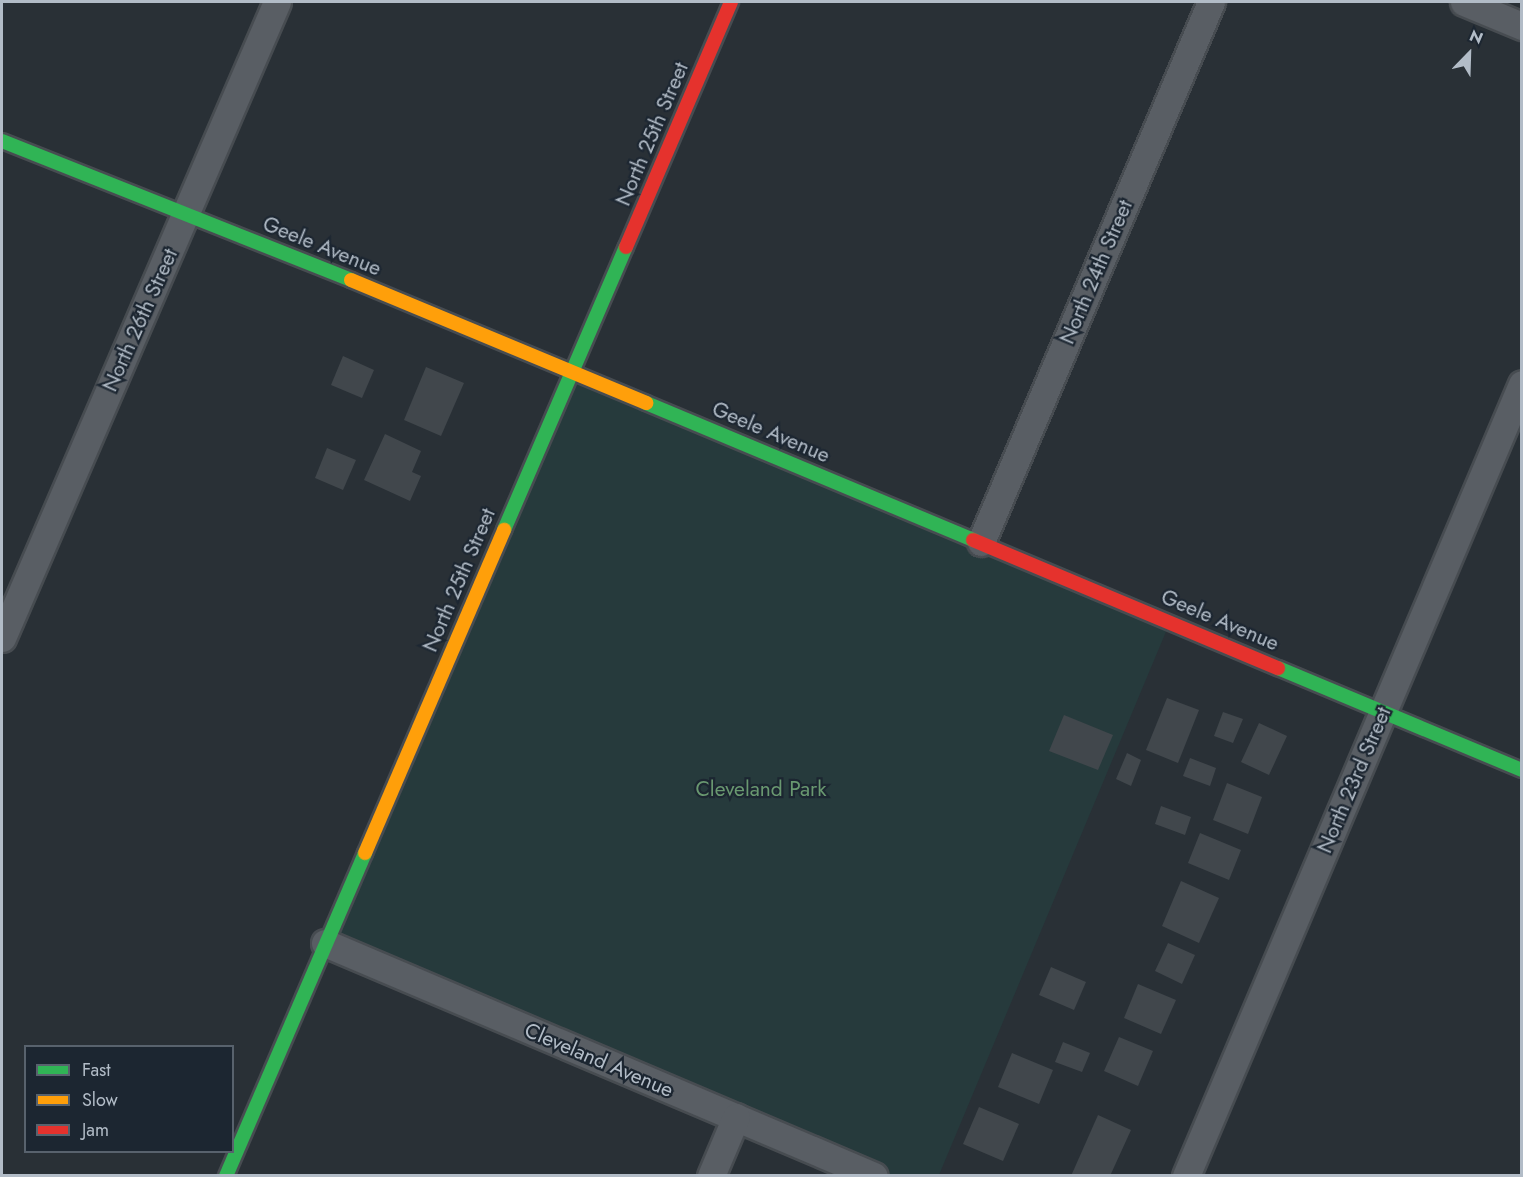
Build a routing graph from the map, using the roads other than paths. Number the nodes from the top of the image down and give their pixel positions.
1 (277, 2) edge
2 (731, 2) edge
3 (1210, 2) edge
4 (1464, 2) edge
5 (1521, 26) edge
6 (2, 141) edge
7 (186, 214) junction
8 (572, 371) junction
9 (1521, 384) edge
10 (981, 542) junction
11 (2, 638) edge
12 (1383, 711) junction
13 (1521, 770) edge
14 (325, 944) junction
15 (736, 1118) junction
16 (226, 1176) edge
17 (711, 1176) edge
18 (874, 1176) edge
19 (1185, 1176) edge

1 - 7 street, North 26th Street
2 - 8 street, North 25th Street
3 - 10 street, North 24th Street
4 - 5 street
6 - 7 street, Geele Avenue
7 - 8 street, Geele Avenue
7 - 11 street, North 26th Street
8 - 10 street, Geele Avenue
8 - 14 street, North 25th Street
9 - 12 street, North 23rd Street
10 - 12 street, Geele Avenue
12 - 13 street, Geele Avenue
12 - 19 street, North 23rd Street
14 - 15 street, Cleveland Avenue
14 - 16 street, North 25th Street
15 - 17 street
15 - 18 street, Cleveland Avenue

